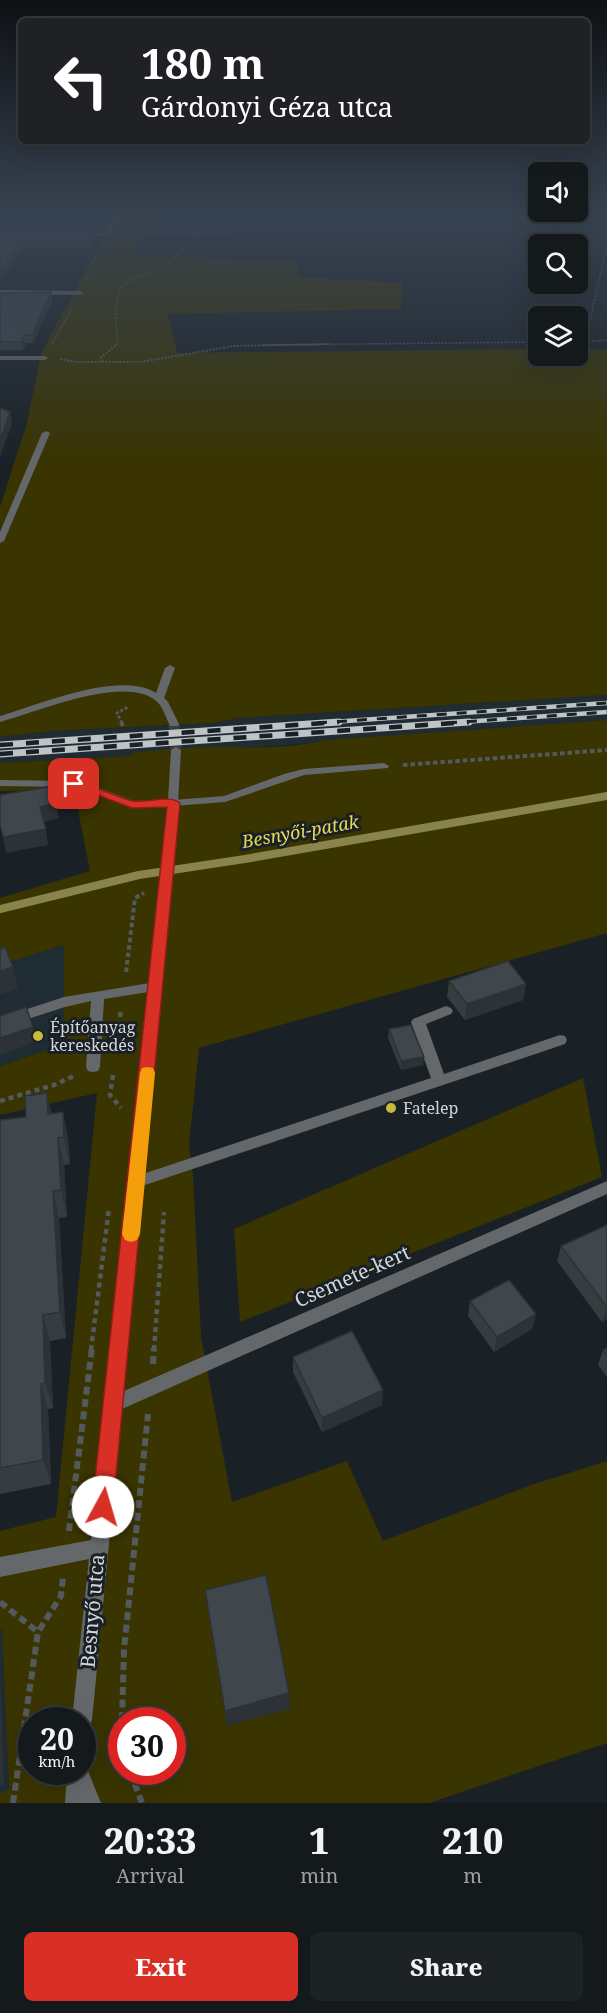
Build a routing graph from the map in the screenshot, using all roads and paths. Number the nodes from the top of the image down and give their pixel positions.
1 (76, 300) edge
2 (117, 300) edge
3 (594, 300) edge
4 (588, 329) edge
5 (607, 340) edge
6 (528, 342) edge
7 (588, 342) edge
8 (0, 358) edge
9 (45, 358) junction
10 (102, 362) junction
11 (46, 433) dead end
12 (0, 541) edge
13 (170, 668) dead end
14 (159, 698) junction
15 (117, 712) dead end
16 (0, 719) edge
17 (174, 724) tunnel mouth
18 (124, 728) dead end
19 (176, 750) tunnel mouth
20 (607, 750) edge
21 (384, 766) joint
22 (0, 783) edge
23 (174, 803) junction
24 (149, 890) dead end
25 (156, 987) junction
26 (123, 991) junction
27 (98, 995) junction
28 (446, 1011) dead end
29 (0, 1023) edge
30 (118, 1037) dead end
31 (560, 1040) dead end
32 (93, 1067) joint
33 (113, 1072) dead end
34 (440, 1080) junction
35 (0, 1101) edge
36 (119, 1119) dead end
37 (136, 1182) junction
38 (607, 1187) edge
39 (109, 1202) dead end
40 (164, 1212) dead end
41 (150, 1388) junction
42 (114, 1404) junction
43 (98, 1548) junction
44 (66, 1554) junction
45 (0, 1567) edge
46 (0, 1602) edge
47 (38, 1632) junction
48 (83, 1707) edge
49 (122, 1707) edge
50 (73, 1785) edge
51 (77, 1785) edge
52 (82, 1785) edge
53 (135, 1785) edge
54 (13, 1803) edge
55 (66, 1803) edge
56 (76, 1803) edge
57 (90, 1803) edge
58 (142, 1803) edge

1 - 9 path
2 - 10 path
3 - 4 path
5 - 7 path
6 - 10 path
8 - 9 street
9 - 10 path
11 - 12 street
13 - 14 street
14 - 16 street
14 - 17 street
15 - 18 path
19 - 23 street, Besnyő utca
20 - 21 path
21 - 23 street
22 - 23 street
23 - 25 street, Besnyő utca
24 - 26 path
25 - 26 street
25 - 37 street, Besnyő utca
26 - 27 street
26 - 30 path
27 - 29 street
27 - 32 street
28 - 34 street
31 - 34 street
32 - 35 path
33 - 36 path
34 - 37 street
37 - 42 street, Besnyő utca
38 - 41 street, Csemete-kert
39 - 44 path
40 - 41 path
41 - 42 street, Csemete-kert
41 - 49 path
42 - 43 street, Besnyő utca
43 - 44 street
43 - 48 street, Besnyő utca
44 - 45 street
44 - 47 path
46 - 47 path
47 - 54 path
50 - 55 street
51 - 56 street
52 - 57 street
53 - 58 path

